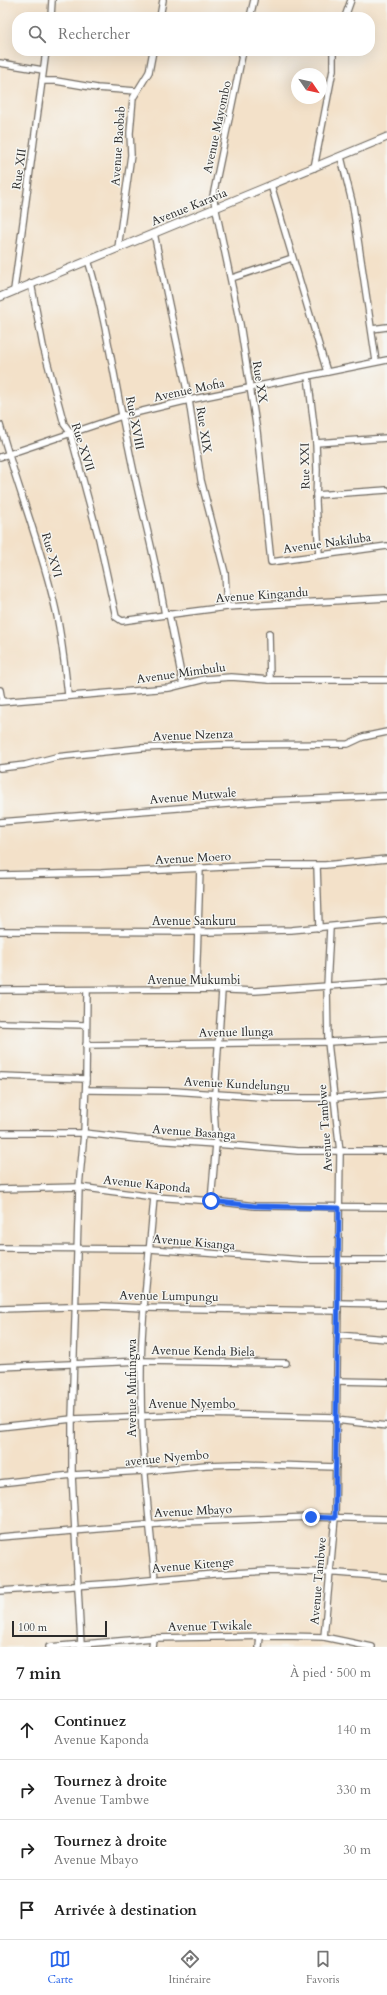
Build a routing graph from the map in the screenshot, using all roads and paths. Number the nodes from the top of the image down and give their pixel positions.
1 (52, 0) edge
2 (163, 0) edge
3 (254, 0) edge
4 (351, 0) edge
5 (51, 12) edge
6 (161, 12) edge
7 (251, 12) edge
8 (347, 12) edge
9 (45, 56) edge
10 (153, 56) edge
11 (242, 56) edge
12 (333, 56) edge
13 (0, 63) edge
14 (43, 70) junction
15 (42, 81) junction
16 (136, 91) junction
17 (387, 137) edge
18 (341, 157) junction
19 (314, 168) junction
20 (271, 186) junction
21 (216, 208) junction
22 (154, 233) junction
23 (118, 248) junction
24 (292, 258) junction
25 (88, 260) junction
26 (232, 278) junction
27 (31, 283) junction
28 (14, 290) junction
29 (0, 297) edge
30 (387, 327) edge
31 (372, 329) junction
32 (387, 360) edge
33 (376, 361) junction
34 (327, 372) junction
35 (308, 376) junction
36 (250, 388) junction
37 (189, 400) junction
38 (122, 416) junction
39 (0, 425) edge
40 (70, 432) junction
41 (387, 438) edge
42 (316, 444) junction
43 (8, 454) junction
44 (0, 457) edge
45 (387, 490) edge
46 (316, 495) junction
47 (387, 546) edge
48 (319, 555) junction
49 (271, 562) joint
50 (387, 598) edge
51 (227, 607) junction
52 (167, 615) junction
53 (116, 617) joint
54 (269, 633) dead end
55 (270, 680) junction
56 (387, 680) edge
57 (183, 684) junction
58 (0, 690) edge
59 (68, 695) junction
60 (1, 702) edge
61 (387, 732) edge
62 (0, 768) edge
63 (387, 796) edge
64 (0, 822) edge
65 (387, 859) edge
66 (317, 866) junction
67 (200, 868) junction
68 (0, 875) edge
69 (387, 921) edge
70 (319, 928) junction
71 (330, 928) junction
72 (0, 931) edge
73 (198, 932) junction
74 (387, 982) edge
75 (327, 988) junction
76 (0, 990) edge
77 (196, 990) junction
78 (87, 991) junction
79 (222, 991) junction
80 (0, 1022) edge
81 (86, 1025) junction
82 (387, 1039) edge
83 (328, 1042) junction
84 (218, 1044) junction
85 (86, 1045) junction
86 (0, 1076) edge
87 (86, 1079) junction
88 (86, 1090) junction
89 (215, 1094) junction
90 (387, 1094) edge
91 (334, 1098) junction
92 (0, 1133) edge
93 (84, 1133) junction
94 (216, 1144) junction
95 (340, 1152) junction
96 (387, 1152) edge
97 (79, 1187) junction
98 (0, 1189) edge
99 (154, 1197) junction
100 (211, 1201) junction
101 (387, 1207) edge
102 (339, 1208) junction
103 (0, 1248) edge
104 (78, 1248) junction
105 (150, 1249) junction
106 (338, 1260) junction
107 (387, 1260) edge
108 (339, 1303) junction
109 (387, 1304) edge
110 (75, 1307) junction
111 (144, 1308) junction
112 (0, 1309) edge
113 (338, 1311) junction
114 (337, 1335) junction
115 (387, 1339) edge
116 (141, 1361) junction
117 (286, 1364) dead end
118 (72, 1365) junction
119 (0, 1367) edge
120 (336, 1381) junction
121 (387, 1382) edge
122 (142, 1416) junction
123 (72, 1419) junction
124 (336, 1419) junction
125 (387, 1426) edge
126 (0, 1427) edge
127 (336, 1467) junction
128 (144, 1471) junction
129 (72, 1475) junction
130 (0, 1483) edge
131 (335, 1518) junction
132 (387, 1520) edge
133 (149, 1524) junction
134 (76, 1531) junction
135 (0, 1537) edge
136 (331, 1572) junction
137 (387, 1577) edge
138 (155, 1579) junction
139 (78, 1585) junction
140 (0, 1591) edge
141 (260, 1636) junction
142 (324, 1637) junction
143 (153, 1638) junction
144 (81, 1644) junction
145 (49, 1647) edge
146 (152, 1647) edge
147 (260, 1647) edge
148 (372, 1647) edge

1 - 5 street
2 - 6 street
3 - 7 street
4 - 8 street
9 - 14 street, Rue XII
10 - 16 street, Avenue Baobab
11 - 21 street, Avenue Mayombo
12 - 19 street
13 - 14 street
14 - 15 street, Rue XII
15 - 16 street
15 - 28 street, Rue XII
16 - 23 street, Avenue Baobab
17 - 18 street, Avenue Karavia
18 - 19 street, Avenue Karavia
18 - 31 street
19 - 20 street, Avenue Karavia
20 - 21 street, Avenue Karavia
20 - 24 street
21 - 22 street, Avenue Karavia
21 - 26 street, Rue XX
22 - 23 street, Avenue Karavia
22 - 37 street, Rue XIX
23 - 25 street, Avenue Karavia
24 - 26 street
24 - 34 street
25 - 27 street, Avenue Karavia
25 - 38 street, Rue XVIII
26 - 36 street, Rue XX
27 - 28 street, Avenue Karavia
27 - 40 street, Rue XVII
28 - 29 street, Avenue Karavia
30 - 31 street
31 - 33 street
32 - 33 street, Avenue Mofia
33 - 34 street, Avenue Mofia
34 - 35 street, Avenue Mofia
35 - 36 street, Avenue Mofia
35 - 42 street, Rue XXI
36 - 37 street, Avenue Mofia
36 - 49 street, Rue XX
37 - 38 street, Avenue Mofia
37 - 51 street, Rue XIX
38 - 40 street, Avenue Mofia
38 - 52 street, Rue XVIII
39 - 43 street, Rue XVI
40 - 43 street, Avenue Mofia
40 - 53 street, Rue XVII
41 - 42 street
42 - 46 street, Rue XXI
43 - 44 street, Avenue Mofia
43 - 59 street, Rue XVI
45 - 46 street
46 - 48 street, Rue XXI
47 - 48 street, Avenue Nakiluba
48 - 49 street, Avenue Nakiluba
50 - 51 street, Avenue Kingandu
51 - 52 street, Avenue Kingandu
52 - 53 street, Avenue Kingandu
52 - 57 street
54 - 55 street
55 - 56 street, Avenue Mimbulu
55 - 57 street, Avenue Mimbulu
57 - 59 street, Avenue Mimbulu
58 - 60 street
59 - 60 street, Avenue Mimbulu
61 - 62 street, Avenue Nzenza
63 - 64 street, Avenue Mutwale
65 - 66 street, Avenue Moero
66 - 67 street, Avenue Moero
66 - 70 street
67 - 68 street, Avenue Moero
67 - 73 street
69 - 71 street, Avenue Sankuru
70 - 71 street, Avenue Sankuru
70 - 73 street, Avenue Sankuru
71 - 75 street, Avenue Tambwe
72 - 73 street, Avenue Sankuru
73 - 77 street
74 - 75 street, Avenue Mukumbi
75 - 79 street, Avenue Mukumbi
75 - 83 street, Avenue Tambwe
76 - 78 street, Avenue Mukumbi
77 - 78 street, Avenue Mukumbi
77 - 79 street, Avenue Mukumbi
78 - 81 street
79 - 84 street
80 - 81 street
81 - 85 street
82 - 83 street, Avenue Ilunga
83 - 84 street, Avenue Ilunga
83 - 91 street, Avenue Tambwe
84 - 85 street, Avenue Ilunga
84 - 89 street
85 - 87 street
86 - 87 street
87 - 88 street
88 - 89 street, Avenue Kundelungu
88 - 93 street
89 - 91 street, Avenue Kundelungu
89 - 94 street
90 - 91 street, Avenue Kundelungu
91 - 95 street, Avenue Tambwe
92 - 93 street, Avenue Basanga
93 - 94 street, Avenue Basanga
93 - 97 street
94 - 95 street, Avenue Basanga
94 - 100 street
95 - 96 street, Avenue Basanga
95 - 102 street, Avenue Tambwe
97 - 98 street, Avenue Kaponda
97 - 99 street, Avenue Kaponda
97 - 104 street
99 - 100 street, Avenue Kaponda
99 - 105 street, Avenue Mufungwa
100 - 102 street, Avenue Kaponda
101 - 102 street, Avenue Kaponda
102 - 106 street, Avenue Tambwe
103 - 104 street, Avenue Kisanga
104 - 105 street, Avenue Kisanga
104 - 110 street
105 - 106 street, Avenue Kisanga
105 - 111 street, Avenue Mufungwa
106 - 107 street, Avenue Kisanga
106 - 108 street, Avenue Tambwe
108 - 109 street
108 - 113 street, Avenue Tambwe
110 - 111 street, Avenue Lumpungu
110 - 112 street, Avenue Lumpungu
110 - 118 street
111 - 113 street, Avenue Lumpungu
111 - 116 street, Avenue Mufungwa
113 - 114 street, Avenue Tambwe
114 - 115 street
114 - 120 street, Avenue Tambwe
116 - 117 street, Avenue Kenda Biela
116 - 118 street, Avenue Kenda Biela
116 - 122 street, Avenue Mufungwa
118 - 119 street, Avenue Kenda Biela
118 - 123 street
120 - 121 street
120 - 124 street, Avenue Tambwe
122 - 123 street, Avenue Nyembo
122 - 124 street, Avenue Nyembo
122 - 128 street, Avenue Mufungwa
123 - 126 street, Avenue Nyembo
123 - 129 street
124 - 125 street, Avenue Nyembo
124 - 127 street, Avenue Tambwe
127 - 128 street, avenue Nyembo
127 - 131 street, Avenue Tambwe
128 - 129 street, avenue Nyembo
128 - 133 street, Avenue Mufungwa
129 - 130 street, avenue Nyembo
129 - 134 street
131 - 132 street, Avenue Mbayo
131 - 133 street, Avenue Mbayo
131 - 136 street, Avenue Tambwe
133 - 134 street, Avenue Mbayo
133 - 138 street, Avenue Mufungwa
134 - 135 street, Avenue Mbayo
134 - 139 street
136 - 137 street, Avenue Kitenge
136 - 138 street, Avenue Kitenge
136 - 142 street, Avenue Tambwe
138 - 139 street, Avenue Kitenge
139 - 140 street, Avenue Kitenge
139 - 144 street
141 - 142 street, Avenue Twikale
141 - 143 street, Avenue Twikale
141 - 147 street
142 - 148 street, Avenue Twikale
143 - 144 street, Avenue Twikale
143 - 146 street
144 - 145 street, Avenue Twikale

